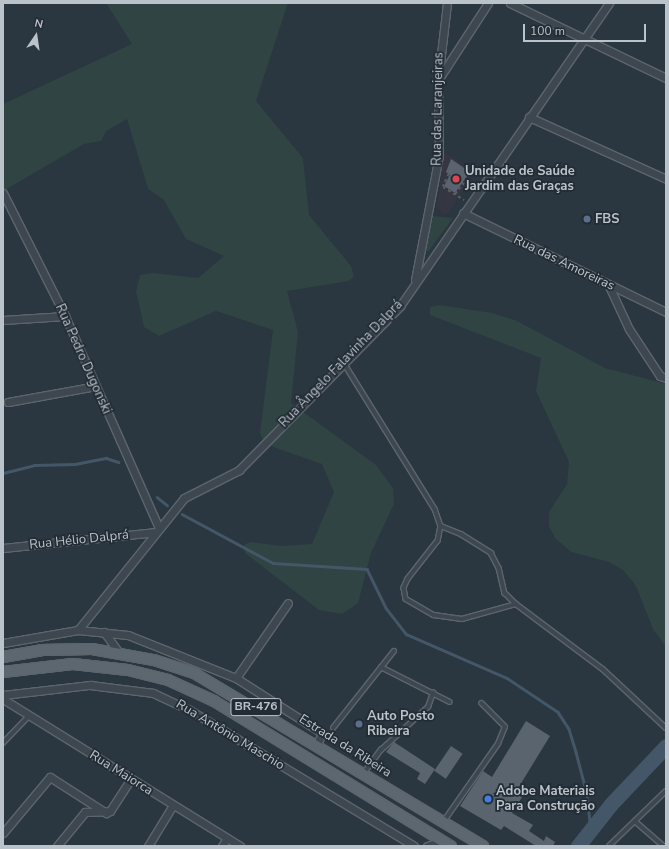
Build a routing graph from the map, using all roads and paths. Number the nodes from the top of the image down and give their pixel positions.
1 (447, 3) edge
2 (488, 3) edge
3 (510, 3) edge
4 (609, 3) edge
5 (584, 38) junction
6 (666, 78) edge
7 (438, 80) junction
8 (529, 117) junction
9 (449, 174) dead end
10 (666, 179) edge
11 (3, 193) edge
12 (477, 193) junction
13 (455, 194) junction
14 (470, 204) junction
15 (463, 213) junction
16 (414, 285) junction
17 (609, 286) junction
18 (666, 312) edge
19 (65, 316) junction
20 (3, 320) edge
21 (344, 362) junction
22 (666, 378) edge
23 (96, 386) junction
24 (8, 402) dead end
25 (441, 526) junction
26 (158, 530) junction
27 (3, 548) edge
28 (288, 603) dead end
29 (516, 604) junction
30 (78, 630) junction
31 (104, 632) junction
32 (3, 642) edge
33 (394, 651) dead end
34 (119, 653) junction
35 (3, 657) edge
36 (381, 667) junction
37 (3, 672) edge
38 (236, 678) junction
39 (433, 693) junction
40 (3, 695) edge
41 (3, 699) edge
42 (450, 702) dead end
43 (482, 704) dead end
44 (29, 716) junction
45 (333, 728) dead end
46 (666, 728) edge
47 (3, 743) edge
48 (317, 744) junction
49 (364, 773) junction
50 (131, 779) junction
51 (666, 791) edge
52 (173, 805) junction
53 (106, 813) junction
54 (635, 821) junction
55 (443, 822) junction
56 (3, 833) edge
57 (227, 838) junction
58 (447, 843) edge
59 (59, 845) edge
60 (148, 846) edge
61 (222, 846) edge
62 (240, 846) edge
63 (414, 846) edge
64 (427, 846) edge
65 (482, 846) edge
66 (609, 846) edge
67 (664, 846) edge

1 - 7 street, Rua das Laranjeiras
2 - 7 street
3 - 5 street
4 - 5 street, Rua Ângelo Falavinha Dalprá
5 - 6 street
5 - 8 street, Rua Ângelo Falavinha Dalprá
7 - 16 street, Rua das Laranjeiras
8 - 10 street
8 - 12 street, Rua Ângelo Falavinha Dalprá
9 - 13 path
11 - 19 street, Rua Pedro Dugonski
12 - 13 path
12 - 14 street, Rua Ângelo Falavinha Dalprá
13 - 14 path
14 - 15 street, Rua Ângelo Falavinha Dalprá
15 - 16 street, Rua Ângelo Falavinha Dalprá
15 - 17 street, Rua das Amoreiras
16 - 21 street, Rua Ângelo Falavinha Dalprá
17 - 18 street, Rua das Amoreiras
17 - 22 street
19 - 20 street
19 - 23 street, Rua Pedro Dugonski
21 - 25 lane
21 - 26 street, Rua Ângelo Falavinha Dalprá
23 - 24 street
23 - 26 street, Rua Pedro Dugonski
25 - 29 lane
25 - 29 lane
26 - 27 street, Rua Hélio Dalprá
26 - 30 street, Rua Ângelo Falavinha Dalprá
28 - 38 street
29 - 46 lane
30 - 31 street
30 - 32 street
31 - 34 street
31 - 38 street
33 - 36 lane
34 - 35 main road, Estrada da Ribeira / BR-476
34 - 48 main road, Estrada da Ribeira / BR-476
36 - 39 lane
36 - 45 lane
37 - 58 main road, BR-476
38 - 48 street
39 - 42 lane
39 - 49 lane
40 - 63 street, Rua Antônio Maschio
41 - 44 street, Rua Maiorca
43 - 55 lane
44 - 47 lane
44 - 50 street, Rua Maiorca
48 - 49 main road, Estrada da Ribeira / BR-476
49 - 55 main road, Estrada da Ribeira / BR-476
50 - 52 street, Rua Maiorca
50 - 53 street
51 - 54 lane
52 - 57 street, Rua Maiorca
52 - 60 street
53 - 56 street
53 - 59 street
54 - 66 lane
54 - 67 lane
55 - 65 main road, Estrada da Ribeira / BR-476
57 - 61 street
57 - 62 street, Rua Maiorca
58 - 64 street

